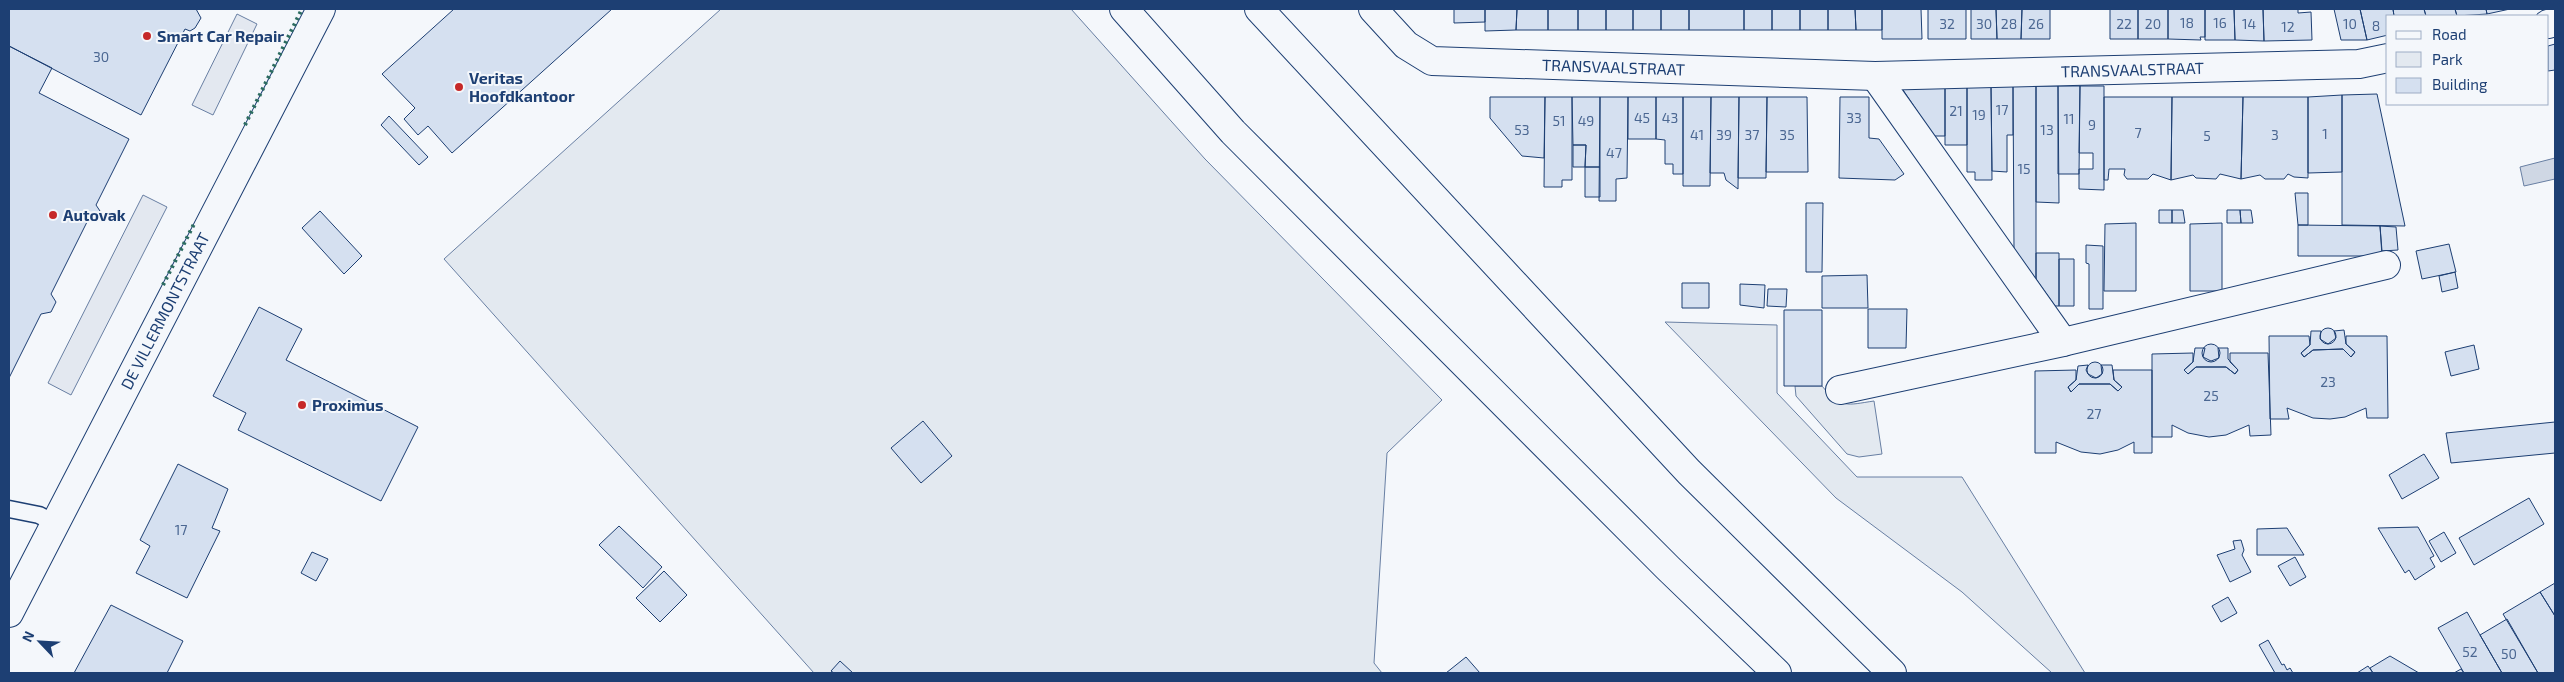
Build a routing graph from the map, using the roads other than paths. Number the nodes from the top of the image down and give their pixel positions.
1 (321, 9) edge
2 (1124, 9) edge
3 (1259, 9) edge
4 (1373, 9) edge
5 (2386, 58) edge
6 (1875, 76) junction
7 (2386, 264) dead end
8 (2063, 342) junction
9 (1840, 390) dead end
10 (9, 508) edge
11 (55, 523) junction
12 (9, 613) edge
13 (1777, 673) edge
14 (1892, 673) edge

1 - 11 main road, DE VILLERMONTSTRAAT
2 - 13 main road
3 - 14 main road
4 - 6 main road, TRANSVAALSTRAAT
5 - 6 main road, TRANSVAALSTRAAT
6 - 8 main road
7 - 8 main road
8 - 9 main road
10 - 11 lane
11 - 12 main road, DE VILLERMONTSTRAAT

